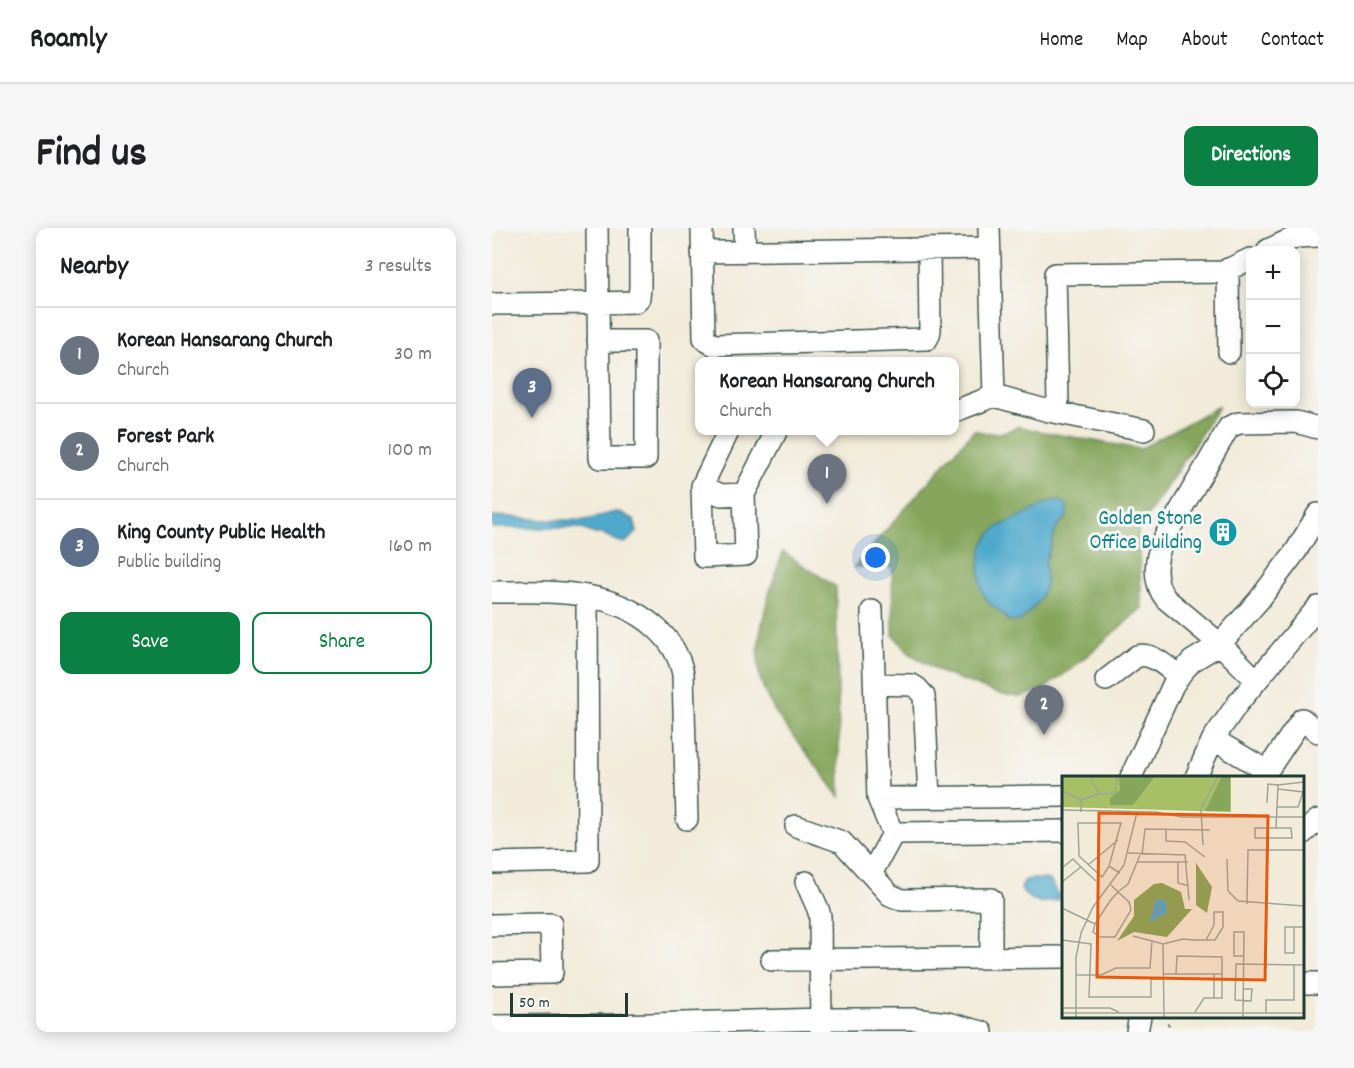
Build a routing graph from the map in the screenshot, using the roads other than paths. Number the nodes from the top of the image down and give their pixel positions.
1 (597, 228) edge
2 (640, 228) edge
3 (702, 228) edge
4 (744, 228) edge
5 (1318, 236) edge
6 (989, 238) edge
7 (1277, 246) edge
8 (929, 249) junction
9 (702, 252) junction
10 (744, 252) junction
11 (1246, 261) edge
12 (1228, 269) junction
13 (598, 303) junction
14 (492, 304) edge
15 (598, 341) junction
16 (1229, 352) dead end
17 (994, 396) junction
18 (959, 409) edge
19 (1049, 411) junction
20 (1318, 428) edge
21 (1143, 430) dead end
22 (727, 435) edge
23 (774, 435) edge
24 (702, 486) junction
25 (744, 494) junction
26 (1318, 514) edge
27 (492, 592) edge
28 (587, 596) junction
29 (1318, 606) edge
30 (872, 611) dead end
31 (1220, 644) junction
32 (1179, 676) junction
33 (1106, 680) dead end
34 (1256, 680) junction
35 (875, 684) junction
36 (1318, 732) edge
37 (1213, 739) junction
38 (1267, 775) edge
39 (1131, 776) edge
40 (1196, 776) edge
41 (1062, 795) edge
42 (929, 797) junction
43 (878, 798) junction
44 (687, 819) dead end
45 (1318, 820) edge
46 (796, 826) dead end
47 (1062, 831) edge
48 (894, 832) junction
49 (1303, 833) edge
50 (492, 863) edge
51 (871, 874) junction
52 (806, 882) dead end
53 (492, 925) edge
54 (991, 957) junction
55 (1062, 957) edge
56 (772, 960) dead end
57 (821, 960) junction
58 (492, 974) edge
59 (1140, 1017) edge
60 (821, 1025) edge
61 (492, 1026) edge
62 (982, 1032) edge
63 (1137, 1032) edge

1 - 13 street
2 - 13 street
3 - 9 street
4 - 10 street
5 - 7 street
6 - 8 street
6 - 17 street
8 - 9 street
8 - 10 street
9 - 10 street
11 - 12 street
12 - 16 street
12 - 19 street
13 - 14 street
13 - 15 street
15 - 15 street
17 - 18 street
17 - 19 street
19 - 21 street
20 - 31 street
22 - 24 street
23 - 25 street
24 - 25 street
24 - 25 street
26 - 31 street
27 - 28 street
28 - 44 street
28 - 50 street
29 - 34 street
30 - 35 street
31 - 32 street
31 - 34 street
32 - 33 street
32 - 39 street
34 - 37 street
35 - 42 street
35 - 43 street
36 - 38 street
37 - 38 street
37 - 40 street
41 - 42 street
42 - 43 street
43 - 48 street
45 - 49 street
46 - 51 street
47 - 48 street
48 - 51 street
51 - 54 street
52 - 57 street
53 - 58 street
54 - 55 street
54 - 57 street
56 - 57 street
57 - 60 street
59 - 63 street
60 - 61 street
60 - 62 street

